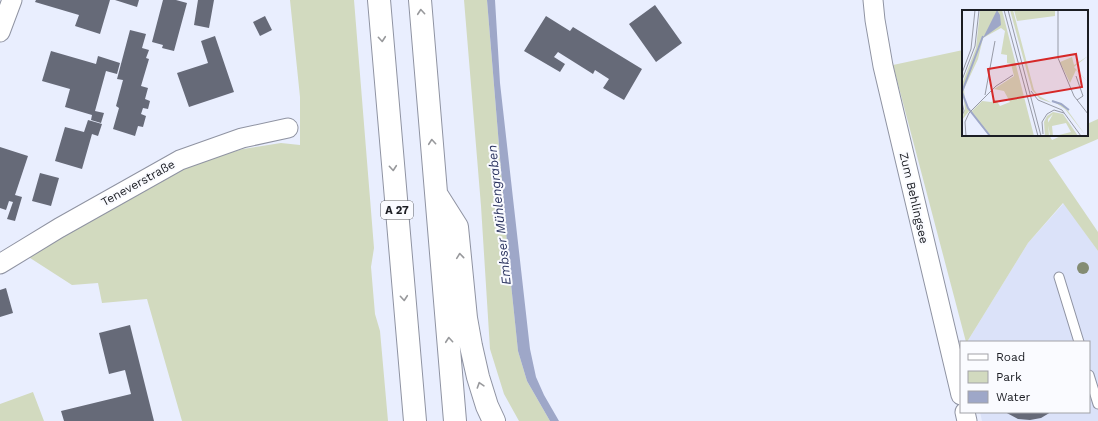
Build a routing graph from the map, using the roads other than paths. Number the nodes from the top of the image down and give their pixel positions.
1 (12, 0) edge
2 (379, 0) edge
3 (420, 0) edge
4 (873, 0) edge
5 (0, 32) edge
6 (288, 128) dead end
7 (436, 195) junction
8 (0, 264) edge
9 (1059, 277) dead end
10 (1079, 341) edge
11 (1090, 378) edge
12 (960, 391) edge
13 (1098, 404) edge
14 (415, 421) edge
15 (455, 421) edge
16 (494, 421) edge

1 - 5 street
2 -> 14 highway, A 27
7 -> 3 highway
4 - 12 street, Zum Behlingsee
6 - 8 street, Teneverstraße
15 -> 7 highway
16 -> 7 highway
9 - 10 lane
11 - 13 lane

